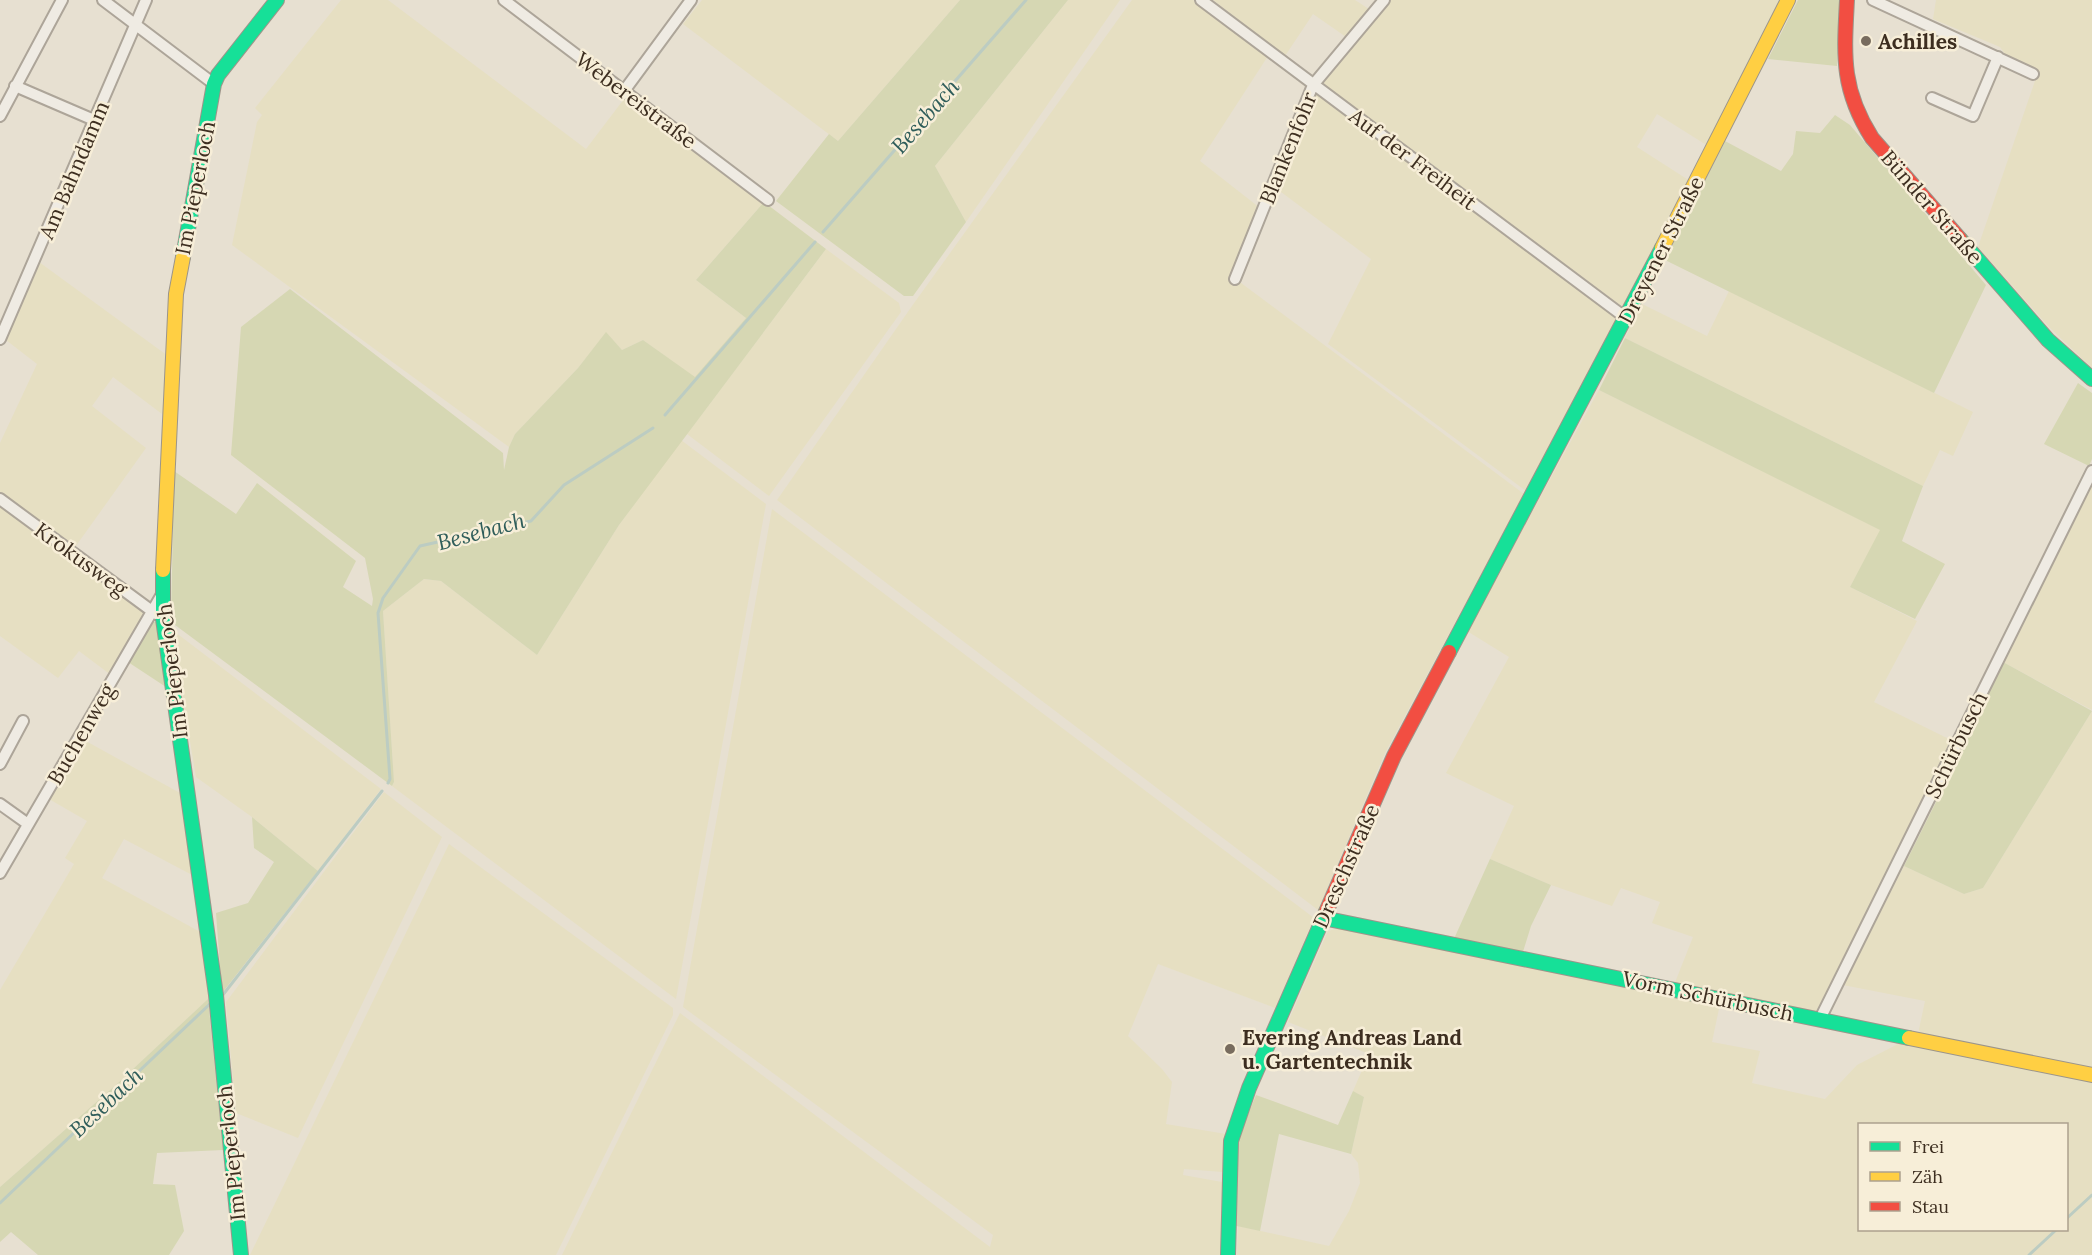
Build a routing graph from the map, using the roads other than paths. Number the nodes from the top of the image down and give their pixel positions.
1 (62, 0) edge
2 (103, 0) edge
3 (146, 0) edge
4 (277, 0) edge
5 (504, 0) edge
6 (691, 0) edge
7 (1201, 0) edge
8 (1384, 0) edge
9 (1788, 0) edge
10 (1847, 0) edge
11 (1873, 0) edge
12 (135, 24) junction
13 (1998, 57) junction
14 (2033, 74) dead end
15 (214, 84) junction
16 (1313, 85) junction
17 (15, 86) junction
18 (624, 91) junction
19 (1932, 98) dead end
20 (0, 116) edge
21 (94, 120) junction
22 (768, 200) dead end
23 (1235, 279) dead end
24 (1626, 318) junction
25 (0, 339) edge
26 (2092, 379) edge
27 (2092, 471) edge
28 (0, 499) edge
29 (1532, 499) joint
30 (158, 616) junction
31 (23, 721) dead end
32 (0, 764) edge
33 (0, 804) edge
34 (28, 824) junction
35 (0, 873) edge
36 (1323, 918) junction
37 (1820, 1019) junction
38 (2092, 1075) edge
39 (241, 1255) edge
40 (1228, 1255) edge

1 - 17 street
2 - 12 street
3 - 12 street, Am Bahndamm
4 - 15 street, Im Pieperloch
5 - 18 street, Webereistraße
6 - 18 street
7 - 16 street, Auf der Freiheit
8 - 16 street, Blankenfohr
9 - 24 street, Dreyener Straße
10 - 26 street, Bünder Straße
11 - 13 street
12 - 15 street
12 - 21 street, Am Bahndamm
13 - 14 street
13 - 19 street
15 - 30 street, Im Pieperloch
16 - 23 street, Blankenfohr
16 - 24 street, Auf der Freiheit
17 - 20 street
17 - 21 street
18 - 22 street, Webereistraße
21 - 25 street, Am Bahndamm
24 - 29 street, Dreyener Straße
27 - 37 street, Schürbusch
28 - 30 street, Krokusweg
29 - 36 street, Dreschstraße
30 - 34 street, Buchenweg
30 - 39 street, Im Pieperloch
31 - 32 street
33 - 34 street
34 - 35 street, Buchenweg
36 - 37 street, Vorm Schürbusch
36 - 40 street, Dreschstraße
37 - 38 street, Vorm Schürbusch

